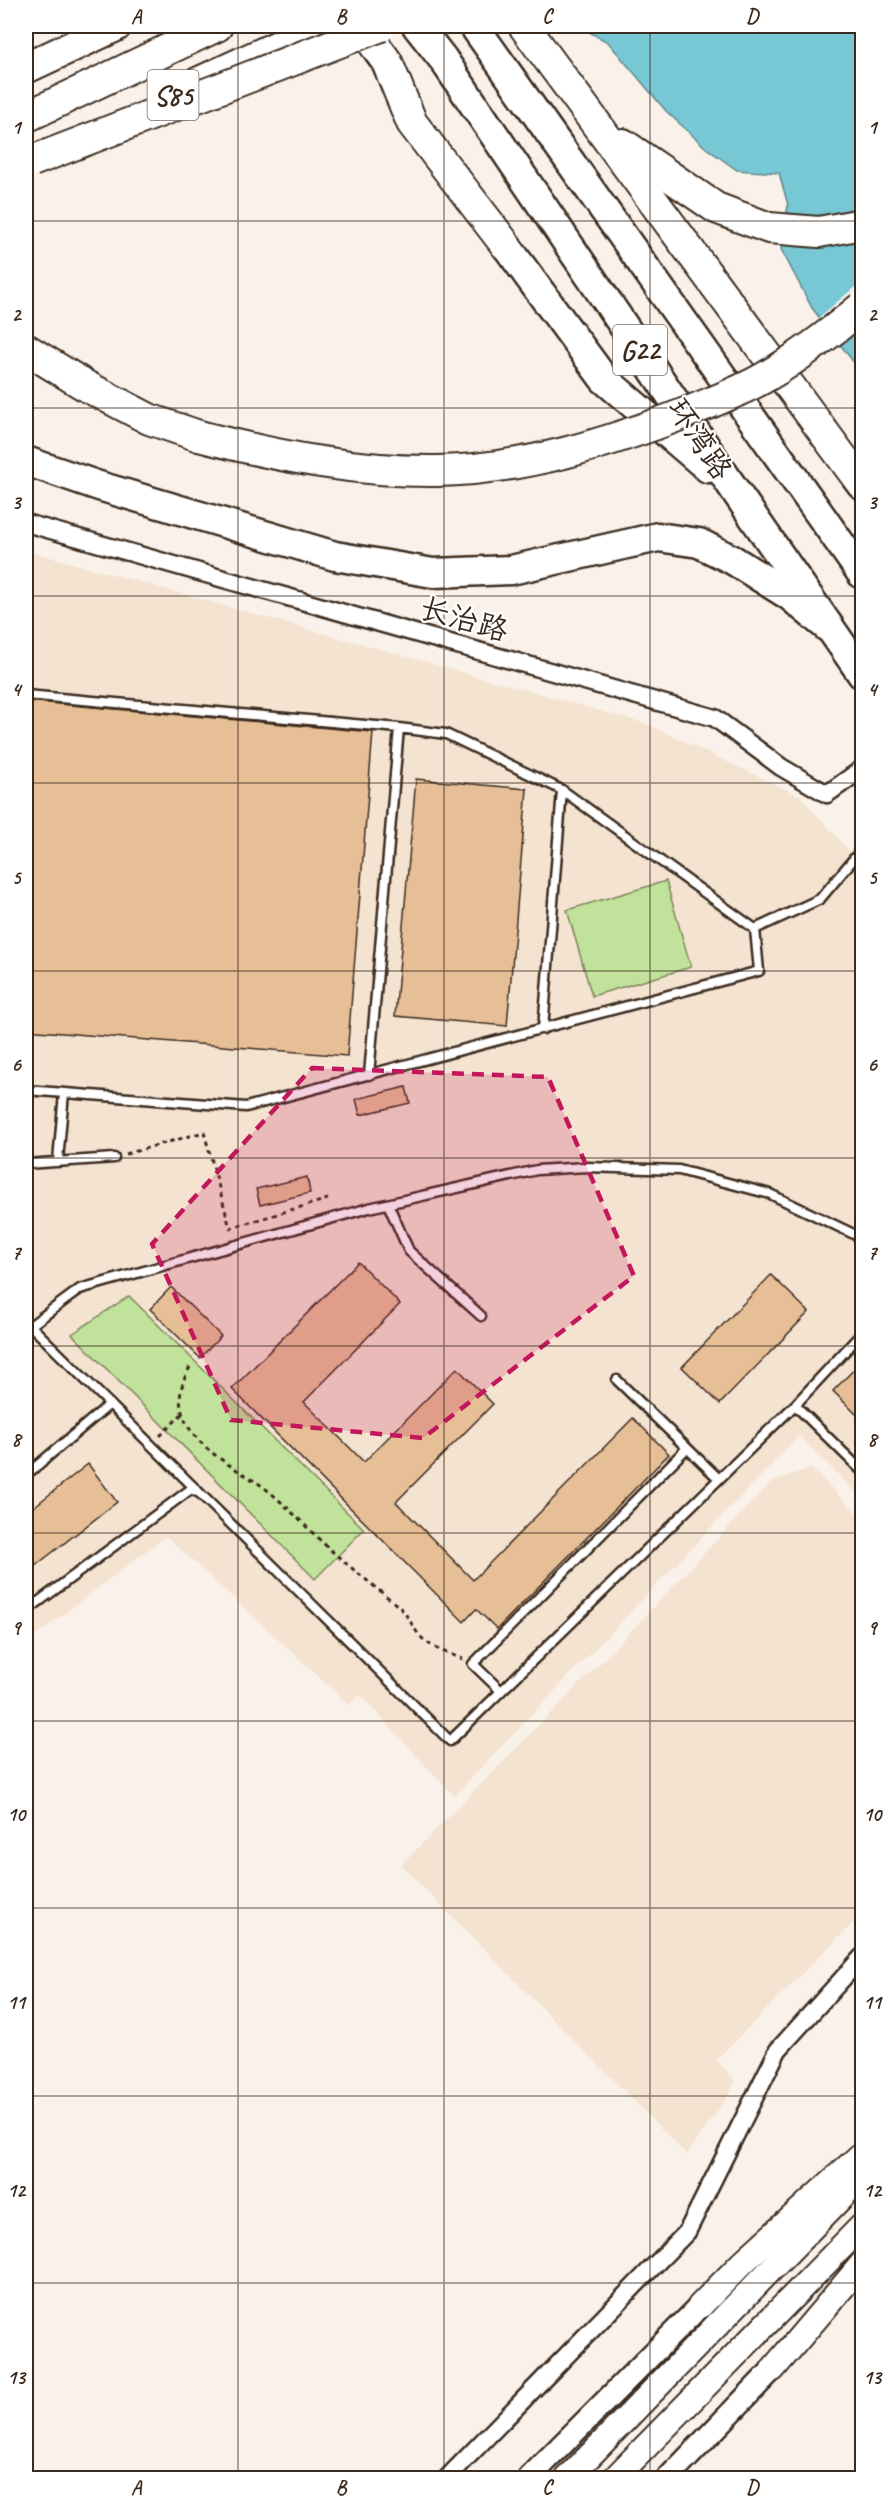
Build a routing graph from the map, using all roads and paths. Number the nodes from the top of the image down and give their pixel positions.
1 (115, 26) edge
2 (217, 26) edge
3 (321, 26) edge
4 (362, 26) edge
5 (381, 26) edge
6 (417, 26) edge
7 (474, 26) edge
8 (524, 26) edge
9 (26, 48) edge
10 (26, 68) edge
11 (26, 117) edge
12 (596, 125) junction
13 (29, 163) edge
14 (862, 224) edge
15 (505, 244) joint
16 (862, 307) edge
17 (26, 349) edge
18 (26, 460) edge
19 (862, 484) edge
20 (736, 492) junction
21 (26, 523) edge
22 (862, 574) edge
23 (831, 630) junction
24 (862, 674) edge
25 (26, 695) edge
26 (399, 728) junction
27 (862, 769) edge
28 (562, 790) junction
29 (862, 849) edge
30 (755, 929) junction
31 (543, 1029) junction
32 (369, 1075) junction
33 (26, 1090) edge
34 (64, 1093) junction
35 (114, 1158) joint
36 (58, 1161) junction
37 (26, 1164) edge
38 (328, 1199) dead end
39 (388, 1204) junction
40 (862, 1238) edge
41 (481, 1316) dead end
42 (28, 1327) edge
43 (862, 1333) edge
44 (190, 1366) dead end
45 (616, 1380) dead end
46 (110, 1404) junction
47 (795, 1404) junction
48 (182, 1414) junction
49 (151, 1445) junction
50 (687, 1448) junction
51 (862, 1471) edge
52 (26, 1475) edge
53 (719, 1479) junction
54 (202, 1496) junction
55 (26, 1611) edge
56 (473, 1664) junction
57 (501, 1691) junction
58 (862, 1957) edge
59 (862, 2154) edge
60 (862, 2176) edge
61 (862, 2226) edge
62 (862, 2264) edge
63 (700, 2306) joint
64 (774, 2369) joint
65 (447, 2478) edge
66 (529, 2478) edge
67 (567, 2478) edge
68 (615, 2478) edge
69 (668, 2478) edge

1 - 9 highway
1 - 10 highway
2 - 11 highway, S85
3 - 13 highway, S85, bridge
4 - 15 highway
5 - 13 highway, bridge
6 - 20 highway, 环湾路 / G22
7 - 22 highway, 环湾路 / G22
8 - 12 highway
12 - 14 highway
12 - 19 highway
15 - 20 highway
16 - 17 highway, bridge
18 - 23 highway
20 - 23 highway, 环湾路 / G22
21 - 27 street, 长治路
23 - 24 highway, 环湾路 / G22
25 - 26 lane
26 - 28 lane
26 - 32 lane
28 - 30 lane
28 - 31 lane
29 - 30 lane
30 - 31 lane
31 - 32 lane
32 - 34 lane
33 - 34 lane
34 - 36 lane
35 - 36 lane
35 - 38 path
36 - 37 lane
39 - 40 lane
39 - 41 lane
39 - 42 lane
42 - 46 lane
43 - 47 lane
44 - 48 path
45 - 50 lane
46 - 49 lane
46 - 52 lane
47 - 51 lane
47 - 53 lane
48 - 49 path
48 - 56 path
49 - 54 lane
50 - 53 lane
50 - 56 lane
53 - 57 lane
54 - 55 lane
54 - 57 lane
56 - 57 lane
58 - 65 street
59 - 63 main road
60 - 67 main road
61 - 68 main road
62 - 64 main road
63 - 66 street
64 - 69 street

